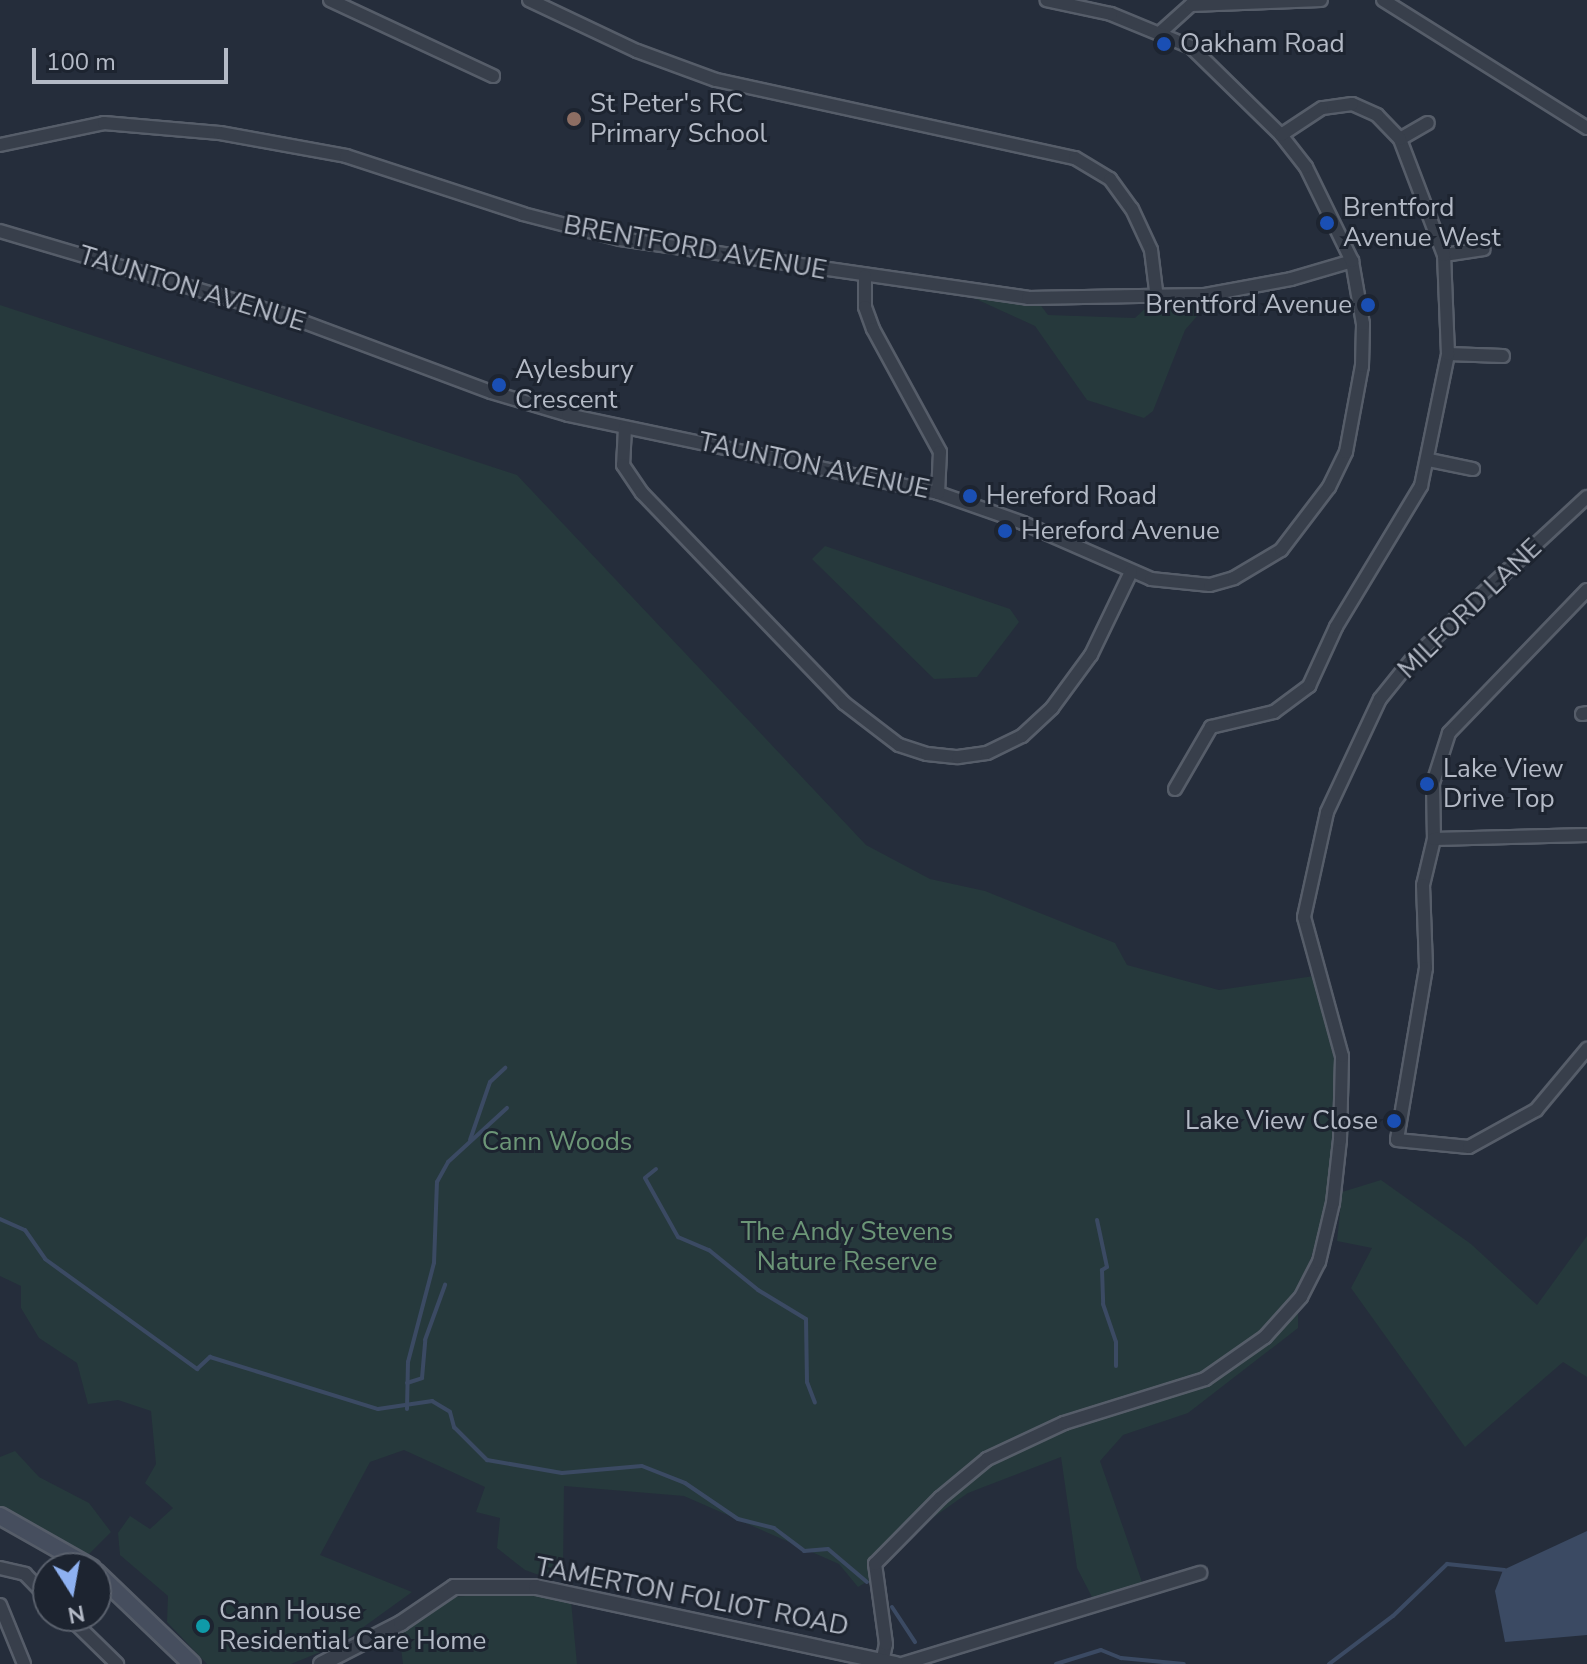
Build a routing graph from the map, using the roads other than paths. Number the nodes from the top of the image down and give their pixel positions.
1 (330, 0) edge
2 (529, 0) edge
3 (1046, 0) edge
4 (1321, 0) edge
5 (1383, 0) edge
6 (1162, 31) junction
7 (493, 76) dead end
8 (1428, 123) dead end
9 (1587, 128) edge
10 (1281, 135) junction
11 (1400, 139) junction
12 (0, 145) edge
13 (0, 231) edge
14 (1484, 249) dead end
15 (1444, 255) junction
16 (1352, 261) junction
17 (865, 276) junction
18 (1157, 299) junction
19 (1448, 354) junction
20 (1503, 356) dead end
21 (625, 428) junction
22 (1429, 460) junction
23 (1473, 469) dead end
24 (938, 493) junction
25 (1587, 497) edge
26 (1131, 572) junction
27 (1587, 590) edge
28 (1175, 789) dead end
29 (1587, 835) edge
30 (1434, 839) junction
31 (1587, 1049) edge
32 (0, 1516) edge
33 (63, 1552) edge
34 (0, 1568) edge
35 (1200, 1573) dead end
36 (32, 1581) edge
37 (112, 1587) edge
38 (0, 1605) edge
39 (84, 1632) edge
40 (894, 1662) edge
41 (24, 1664) edge
42 (117, 1664) edge
43 (192, 1664) edge
44 (321, 1664) edge

1 - 7 street
2 - 18 street
3 - 6 street, TAUNTON AVENUE
4 - 6 street
5 - 9 street
6 - 10 street, TAUNTON AVENUE
8 - 11 street
10 - 11 street
10 - 16 street, TAUNTON AVENUE
11 - 15 street
12 - 17 street, BRENTFORD AVENUE
13 - 21 street, TAUNTON AVENUE
14 - 15 street
15 - 19 street
16 - 18 street, BRENTFORD AVENUE
16 - 26 street, TAUNTON AVENUE
17 - 18 street, BRENTFORD AVENUE
17 - 24 street
19 - 20 street
19 - 22 street
21 - 24 street, TAUNTON AVENUE
21 - 26 street
22 - 23 street
22 - 28 street
24 - 26 street, TAUNTON AVENUE
25 - 40 street, MILFORD LANE
27 - 30 street
29 - 30 street
30 - 31 street
32 - 33 main road
34 - 36 street
35 - 40 street
37 - 43 main road
38 - 41 street
39 - 42 street
40 - 44 street, TAMERTON FOLIOT ROAD

